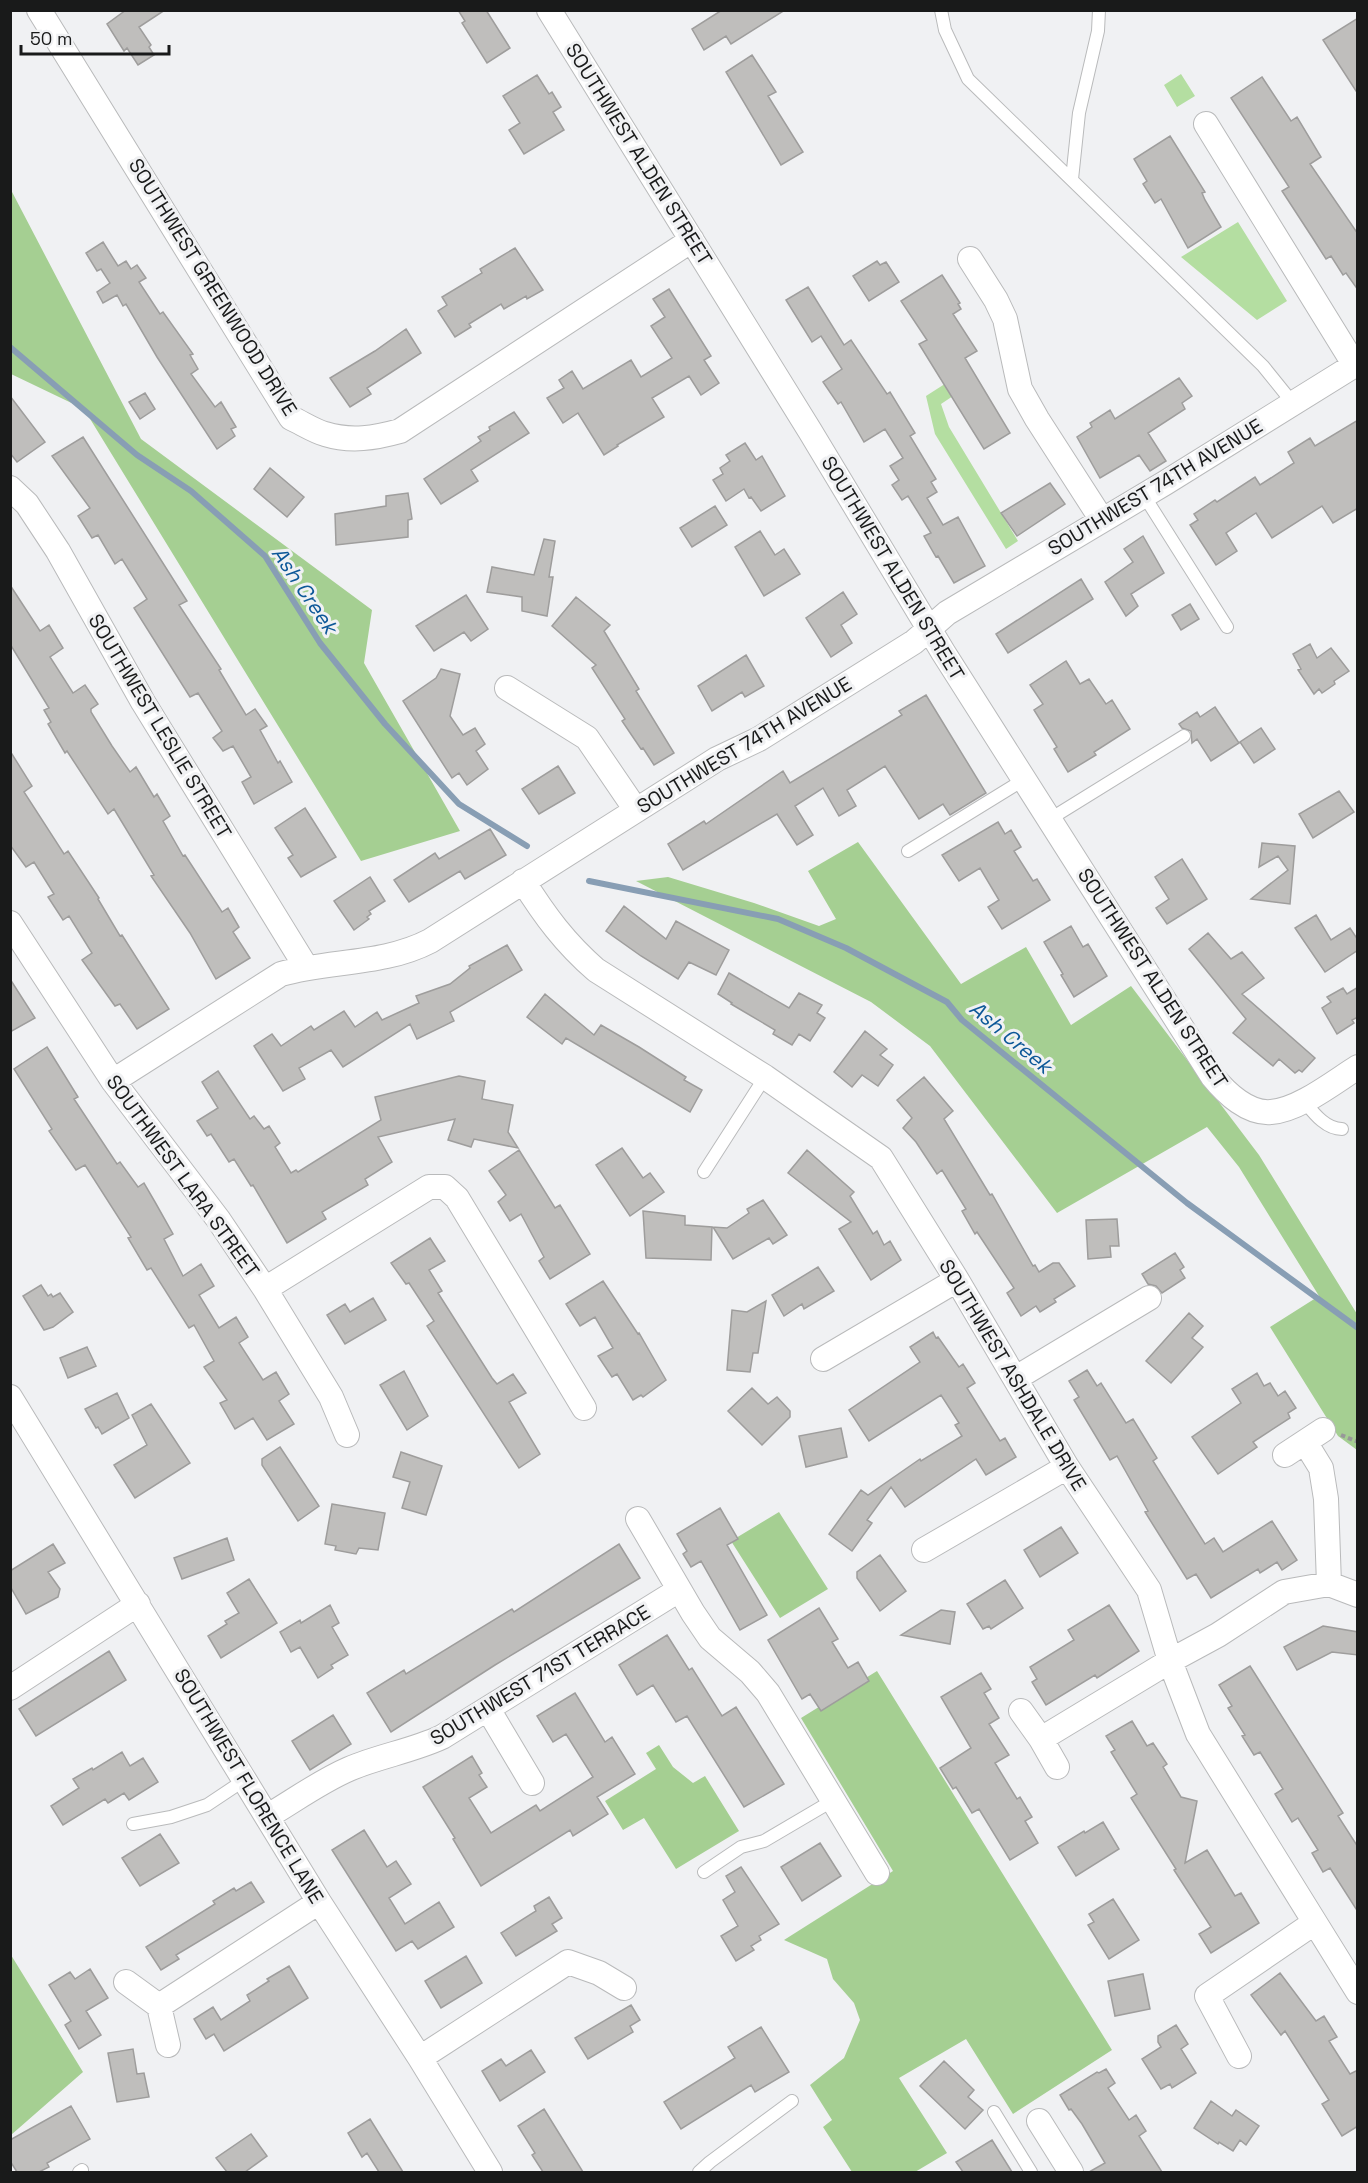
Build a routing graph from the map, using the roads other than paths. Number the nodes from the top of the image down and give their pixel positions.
1 (39, 10) edge
2 (549, 10) edge
3 (940, 10) edge
4 (1099, 10) edge
5 (1206, 124) dead end
6 (1072, 179) junction
7 (692, 240) junction
8 (970, 259) dead end
9 (1356, 363) edge
10 (1292, 402) junction
11 (10, 488) edge
12 (1143, 494) junction
13 (1102, 520) junction
14 (1227, 627) dead end
15 (930, 628) junction
16 (507, 688) dead end
17 (1184, 736) dead end
18 (1025, 779) junction
19 (636, 810) junction
20 (1050, 819) junction
21 (908, 851) dead end
22 (523, 882) junction
23 (12, 928) edge
24 (306, 967) junction
25 (1358, 1067) edge
26 (765, 1077) junction
27 (113, 1082) junction
28 (1303, 1100) junction
29 (1342, 1129) dead end
30 (704, 1172) dead end
31 (957, 1280) junction
32 (265, 1289) junction
33 (1149, 1298) dead end
34 (823, 1359) dead end
35 (1016, 1378) junction
36 (10, 1397) edge
37 (584, 1408) dead end
38 (346, 1435) dead end
39 (1285, 1455) dead end
40 (1067, 1467) junction
41 (638, 1519) dead end
42 (924, 1550) dead end
43 (1329, 1584) junction
44 (680, 1590) junction
45 (1358, 1594) edge
46 (138, 1604) junction
47 (1170, 1662) junction
48 (10, 1688) edge
49 (488, 1709) junction
50 (1021, 1711) dead end
51 (1041, 1739) junction
52 (1057, 1767) dead end
53 (246, 1779) junction
54 (532, 1783) dead end
55 (832, 1801) junction
56 (268, 1816) junction
57 (133, 1824) dead end
58 (704, 1872) dead end
59 (877, 1874) dead end
60 (319, 1902) junction
61 (1314, 1923) junction
62 (126, 1982) dead end
63 (624, 1988) dead end
64 (1358, 1992) edge
65 (159, 2006) junction
66 (168, 2045) dead end
67 (1239, 2056) dead end
68 (420, 2058) junction
69 (792, 2101) dead end
70 (994, 2112) dead end
71 (1039, 2121) dead end
72 (490, 2172) edge
73 (699, 2172) edge
74 (1031, 2172) edge
75 (1071, 2172) edge

1 - 7 street, SOUTHWEST GREENWOOD DRIVE
2 - 7 street, SOUTHWEST ALDEN STREET
3 - 6 lane
4 - 6 lane
5 - 9 street
6 - 10 lane
7 - 15 street, SOUTHWEST ALDEN STREET
8 - 13 street
9 - 10 street, SOUTHWEST 74TH AVENUE
10 - 12 street, SOUTHWEST 74TH AVENUE
11 - 24 street, SOUTHWEST LESLIE STREET
12 - 13 street, SOUTHWEST 74TH AVENUE
12 - 14 lane
13 - 15 street, SOUTHWEST 74TH AVENUE
15 - 18 street, SOUTHWEST ALDEN STREET
15 - 19 street, SOUTHWEST 74TH AVENUE
16 - 19 street
17 - 20 lane
18 - 20 street, SOUTHWEST ALDEN STREET
18 - 21 lane
19 - 22 street, SOUTHWEST 74TH AVENUE
20 - 28 street, SOUTHWEST ALDEN STREET
22 - 24 street, SOUTHWEST 74TH AVENUE
22 - 26 street, SOUTHWEST ASHDALE DRIVE
23 - 27 street, SOUTHWEST LARA STREET
24 - 27 street, SOUTHWEST 74TH AVENUE
25 - 28 street
26 - 30 lane
26 - 31 street, SOUTHWEST ASHDALE DRIVE
27 - 32 street, SOUTHWEST LARA STREET
28 - 29 lane
31 - 34 street
31 - 35 street, SOUTHWEST ASHDALE DRIVE
32 - 37 street
32 - 38 street, SOUTHWEST LARA STREET
33 - 35 street
35 - 40 street, SOUTHWEST ASHDALE DRIVE
36 - 46 street, SOUTHWEST FLORENCE LANE
39 - 43 street
40 - 42 street
40 - 47 street, SOUTHWEST ASHDALE DRIVE
41 - 44 street
43 - 45 street
43 - 47 street
44 - 49 street, SOUTHWEST 71ST TERRACE
44 - 55 street
46 - 48 street
46 - 53 street, SOUTHWEST FLORENCE LANE
47 - 51 street
47 - 61 street, SOUTHWEST ASHDALE DRIVE
49 - 54 street
49 - 56 street, SOUTHWEST 71ST TERRACE
50 - 51 street
51 - 52 street
53 - 56 street, SOUTHWEST FLORENCE LANE
53 - 57 lane
55 - 58 lane
55 - 59 street
56 - 60 street, SOUTHWEST FLORENCE LANE
60 - 65 street
60 - 68 street, SOUTHWEST FLORENCE LANE
61 - 64 street, SOUTHWEST ASHDALE DRIVE
61 - 67 street
62 - 65 street
63 - 68 street
65 - 66 street
68 - 72 street, SOUTHWEST FLORENCE LANE
69 - 73 lane
70 - 74 lane
71 - 75 street

